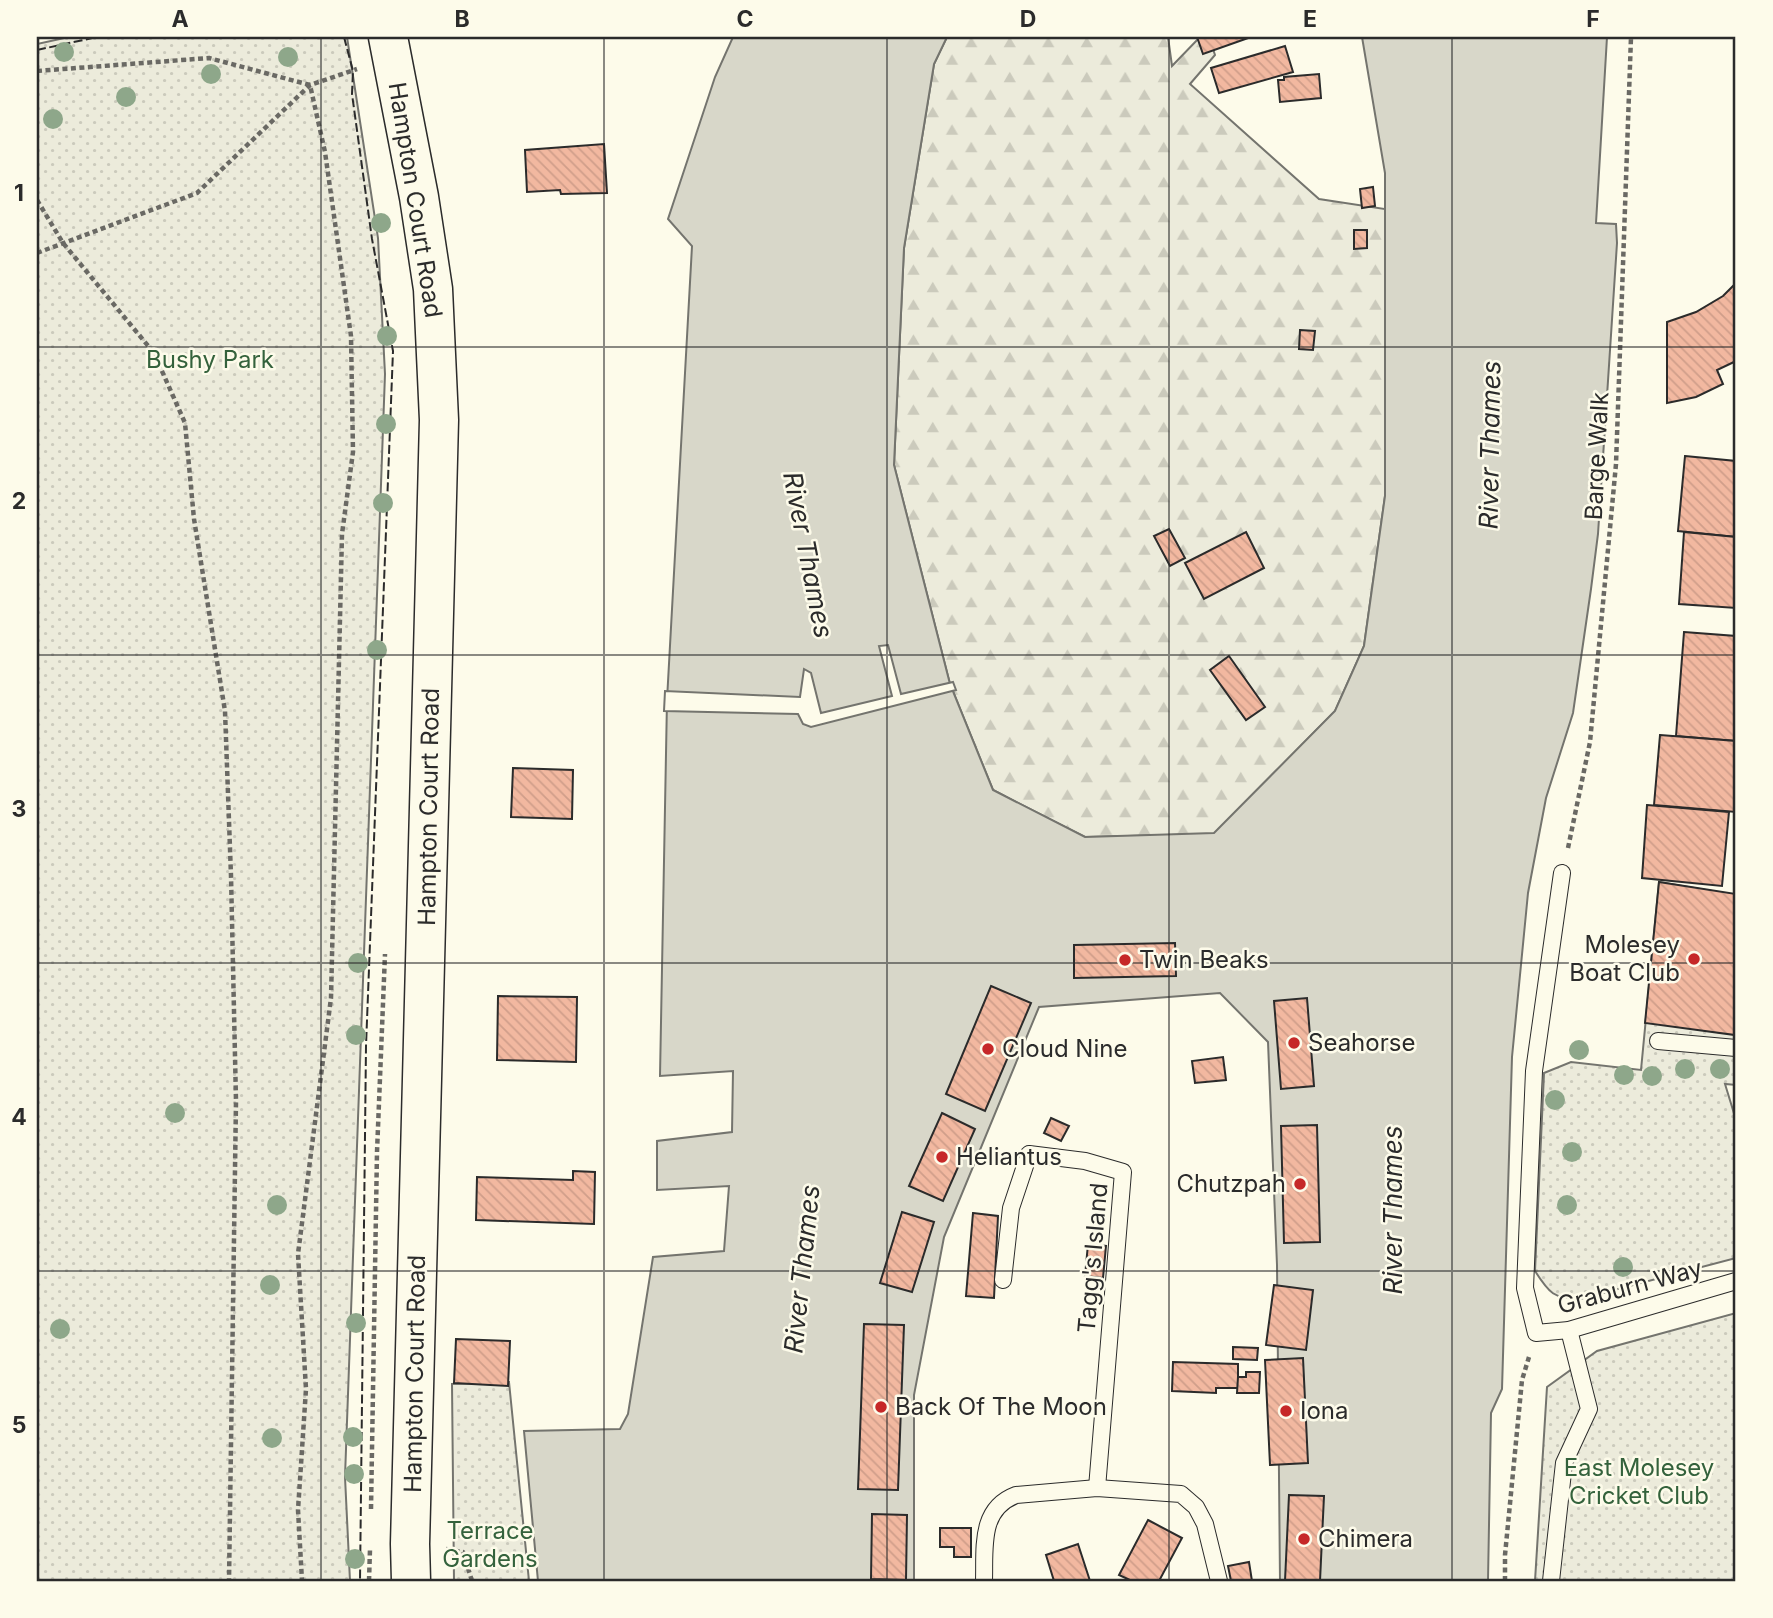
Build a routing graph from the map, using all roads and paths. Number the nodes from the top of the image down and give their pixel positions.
1 (388, 37) edge
2 (1631, 37) edge
3 (365, 67) dead end
4 (37, 71) edge
5 (310, 85) junction
6 (37, 200) edge
7 (63, 243) junction
8 (37, 253) edge
9 (1562, 873) joint
10 (385, 946) dead end
11 (1658, 1041) dead end
12 (1736, 1048) edge
13 (1003, 1280) dead end
14 (1736, 1281) edge
15 (1569, 1330) junction
16 (1536, 1333) junction
17 (1097, 1488) junction
18 (371, 1512) dead end
19 (370, 1540) dead end
20 (229, 1581) edge
21 (302, 1581) edge
22 (369, 1581) edge
23 (411, 1581) edge
24 (985, 1581) edge
25 (1219, 1581) edge
26 (1505, 1581) edge
27 (1551, 1581) edge

1 - 23 highway, Hampton Court Road
2 - 9 path, Barge Walk
3 - 5 path
4 - 5 path
5 - 7 path
5 - 21 path
6 - 7 path
7 - 8 path
7 - 20 path
9 - 16 lane
10 - 18 path
11 - 12 lane
13 - 17 lane, Tagg's Island
14 - 15 lane, Graburn Way
15 - 16 lane, Graburn Way
15 - 27 lane
16 - 26 path
17 - 24 lane
17 - 25 lane
19 - 22 path

